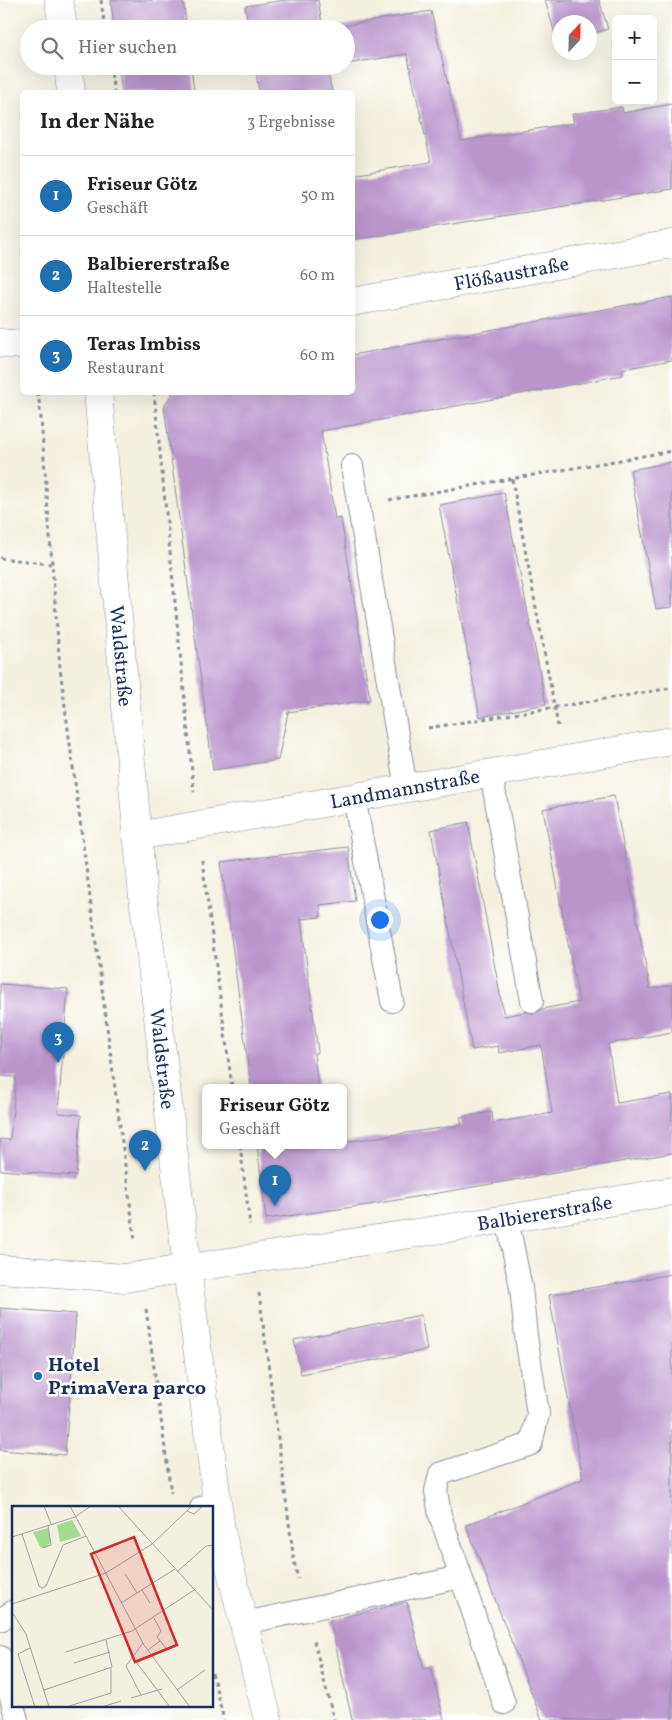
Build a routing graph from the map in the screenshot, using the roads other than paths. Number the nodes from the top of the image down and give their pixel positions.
1 (59, 0) edge
2 (62, 20) edge
3 (69, 75) edge
4 (71, 90) edge
5 (672, 244) edge
6 (355, 301) edge
7 (0, 343) edge
8 (20, 345) edge
9 (98, 395) edge
10 (352, 466) dead end
11 (672, 741) edge
12 (490, 773) junction
13 (406, 788) junction
14 (354, 797) junction
15 (137, 836) junction
16 (392, 1001) dead end
17 (532, 1001) dead end
18 (672, 1191) edge
19 (508, 1219) junction
20 (0, 1269) edge
21 (187, 1269) junction
22 (209, 1506) edge
23 (214, 1517) edge
24 (461, 1577) junction
25 (12, 1612) edge
26 (0, 1620) edge
27 (244, 1623) junction
28 (0, 1657) edge
29 (12, 1701) edge
30 (504, 1702) dead end
31 (268, 1720) edge

1 - 2 street
3 - 4 street
5 - 6 street, Flößaustraße
7 - 8 street
9 - 15 street, Waldstraße
10 - 13 lane
11 - 12 street, Landmannstraße
12 - 13 street, Landmannstraße
12 - 17 lane
13 - 14 street, Landmannstraße
14 - 15 street, Landmannstraße
14 - 16 lane
15 - 21 street, Waldstraße
18 - 19 street, Balbiererstraße
19 - 21 street, Balbiererstraße
19 - 24 lane
20 - 21 street, Balbiererstraße
21 - 22 street, Waldstraße
23 - 27 street, Waldstraße
24 - 27 lane
24 - 30 lane
25 - 26 lane
27 - 31 street, Waldstraße
28 - 29 lane

